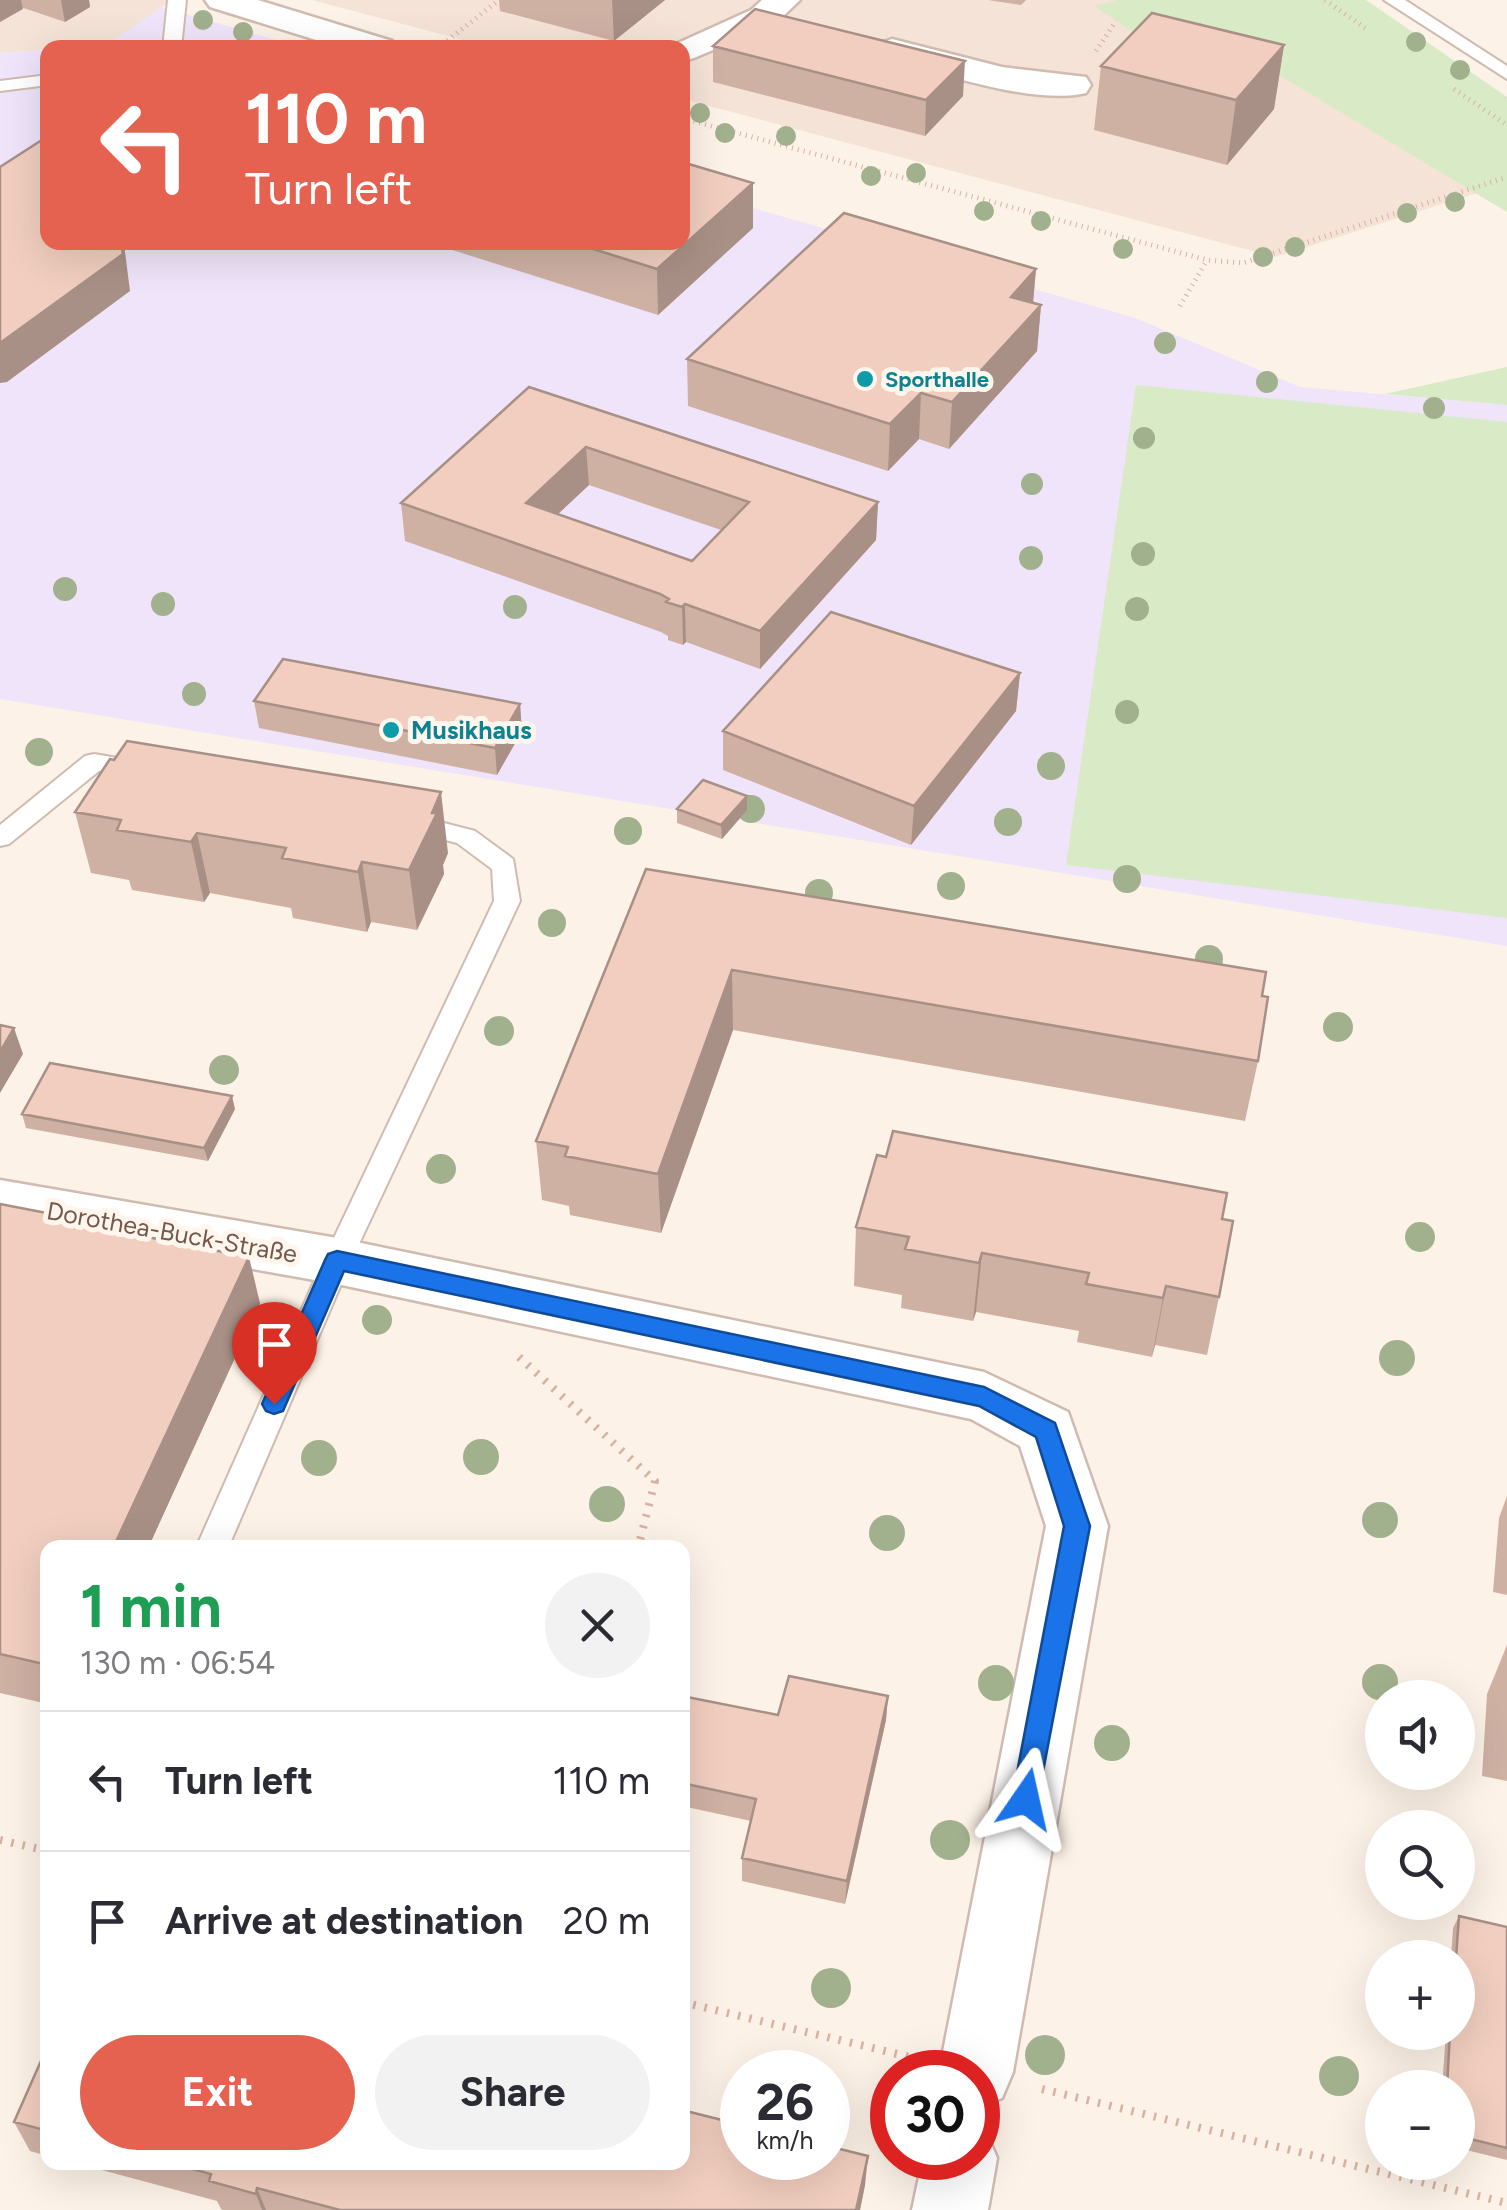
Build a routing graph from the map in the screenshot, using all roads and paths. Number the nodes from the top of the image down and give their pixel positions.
1 (178, 0) edge
2 (222, 0) edge
3 (499, 0) edge
4 (1392, 0) edge
5 (782, 14) edge
6 (173, 40) edge
7 (354, 40) edge
8 (448, 40) edge
9 (855, 40) edge
10 (690, 48) edge
11 (1507, 74) edge
12 (40, 81) edge
13 (1073, 85) dead end
14 (0, 86) edge
15 (690, 120) edge
16 (1507, 177) edge
17 (1207, 260) junction
18 (1180, 306) dead end
19 (170, 775) edge
20 (376, 813) edge
21 (0, 838) edge
22 (0, 1202) edge
23 (337, 1260) junction
24 (511, 1349) dead end
25 (215, 1540) edge
26 (640, 1540) edge
27 (0, 1840) edge
28 (40, 1848) edge
29 (690, 2004) edge
30 (884, 2050) edge
31 (980, 2050) edge
32 (1034, 2087) dead end
33 (956, 2180) edge
34 (1507, 2204) edge
35 (950, 2210) edge

1 - 6 lane
2 - 7 street
3 - 8 path
4 - 11 lane
5 - 10 street
9 - 13 street
12 - 14 lane
15 - 17 path
16 - 17 path
17 - 18 path
19 - 21 lane
20 - 23 lane
22 - 23 street, Dorothea-Buck-Straße
23 - 25 lane
23 - 31 street, Dorothea-Buck-Straße
24 - 26 path
27 - 28 path
29 - 30 path
32 - 34 path
33 - 35 street

